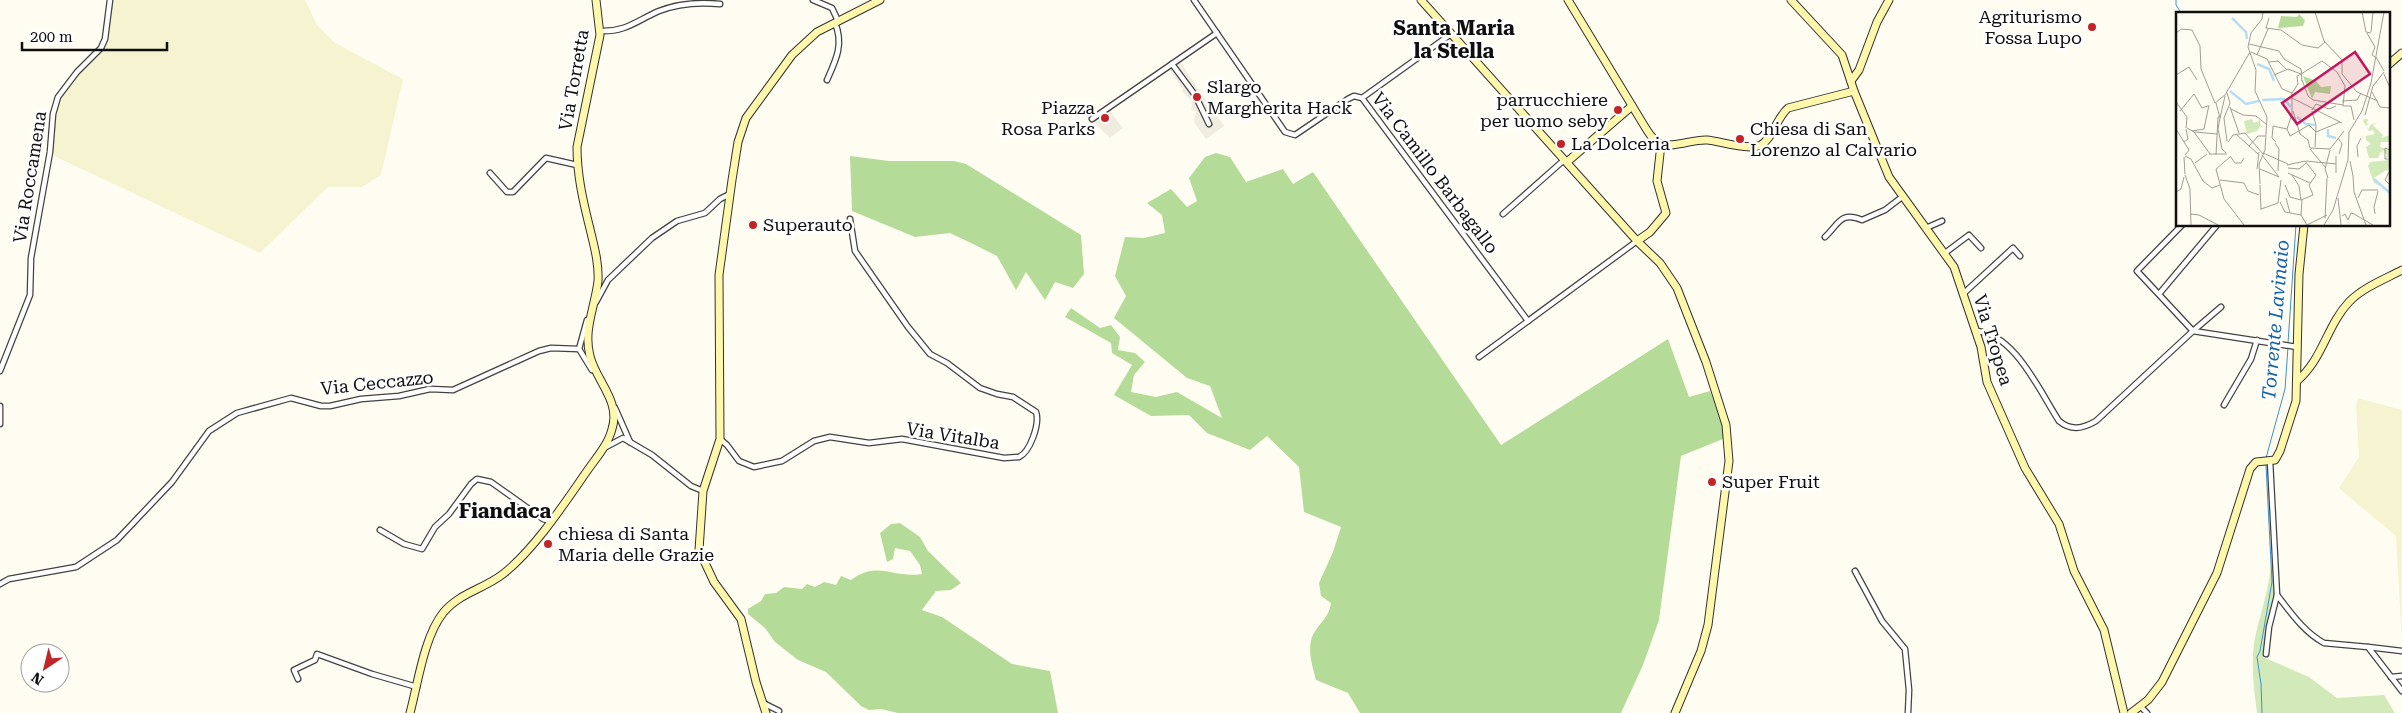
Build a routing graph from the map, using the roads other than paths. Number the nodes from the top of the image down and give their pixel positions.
1 (110, 0) edge
2 (596, 0) edge
3 (813, 0) edge
4 (880, 0) edge
5 (1194, 0) edge
6 (1421, 0) edge
7 (1568, 0) edge
8 (1791, 0) edge
9 (1889, 0) edge
10 (720, 4) dead end
11 (836, 22) junction
12 (600, 31) junction
13 (1217, 33) junction
14 (1451, 34) junction
15 (2402, 53) edge
16 (2390, 63) edge
17 (1172, 64) junction
18 (827, 80) dead end
19 (1851, 81) junction
20 (1854, 91) junction
21 (1362, 98) junction
22 (1632, 106) junction
23 (1092, 119) dead end
24 (1209, 124) dead end
25 (1660, 146) junction
26 (1566, 161) junction
27 (577, 166) junction
28 (490, 173) dead end
29 (731, 193) junction
30 (1902, 197) junction
31 (1503, 214) dead end
32 (850, 219) dead end
33 (1942, 220) dead end
34 (2181, 226) edge
35 (2216, 226) edge
36 (2304, 226) edge
37 (1926, 228) junction
38 (1825, 237) dead end
39 (1637, 241) junction
40 (1980, 248) dead end
41 (1945, 253) junction
42 (2020, 256) dead end
43 (2402, 270) edge
44 (1963, 294) junction
45 (2159, 294) junction
46 (2221, 307) dead end
47 (592, 309) junction
48 (1528, 321) junction
49 (1975, 331) junction
50 (2193, 331) junction
51 (2257, 340) junction
52 (2297, 348) junction
53 (579, 350) junction
54 (1480, 357) dead end
55 (0, 371) edge
56 (596, 375) junction
57 (2297, 381) junction
58 (613, 403) junction
59 (2224, 405) dead end
60 (0, 406) edge
61 (0, 424) edge
62 (612, 429) junction
63 (624, 436) junction
64 (720, 439) junction
65 (602, 449) junction
66 (2267, 461) junction
67 (703, 491) junction
68 (550, 521) junction
69 (380, 530) dead end
70 (1855, 571) dead end
71 (0, 584) edge
72 (2277, 595) junction
73 (2368, 647) junction
74 (2402, 651) edge
75 (2266, 654) dead end
76 (2402, 676) edge
77 (2391, 677) junction
78 (298, 679) dead end
79 (417, 687) junction
80 (2402, 691) edge
81 (762, 703) junction
82 (2141, 707) junction
83 (766, 712) edge
84 (780, 712) edge
85 (410, 713) edge
86 (1675, 713) edge
87 (1908, 713) edge
88 (2124, 713) edge
89 (2131, 713) edge
90 (2148, 713) edge

1 - 55 street, Via Roccamena
2 - 12 street, Via Torretta
3 - 11 street
4 - 11 street
5 - 13 street, Via Camillo Barbagallo
6 - 14 street
7 - 22 street
8 - 19 street, Via Tropea
9 - 19 street
10 - 12 street
11 - 18 street
11 - 29 street
12 - 27 street, Via Torretta
13 - 17 street
13 - 21 street, Via Camillo Barbagallo
14 - 21 street
14 - 26 street
15 - 16 street
17 - 23 street
17 - 24 street
19 - 20 street, Via Tropea
20 - 25 street
20 - 30 street, Via Tropea
21 - 48 street, Via Camillo Barbagallo
22 - 25 street
22 - 26 street
25 - 39 street
26 - 31 street
26 - 39 street
27 - 28 street
27 - 47 street, Via Torretta
29 - 47 street
29 - 64 street
30 - 37 street, Via Tropea
30 - 38 street
32 - 64 street, Via Vitalba
33 - 37 street
34 - 45 street
35 - 45 street
36 - 52 street
37 - 41 street, Via Tropea
39 - 48 street
39 - 86 street
40 - 41 street
41 - 44 street, Via Tropea
42 - 44 street
43 - 57 street
44 - 49 street, Via Tropea
45 - 50 street
46 - 50 street
47 - 53 street
47 - 56 street, Via Torretta
48 - 54 street
49 - 50 street
49 - 88 street, Via Tropea
50 - 51 street
51 - 52 street
51 - 59 street
52 - 57 street
53 - 56 street
53 - 71 street, Via Ceccazzo
56 - 58 street, Via Torretta
57 - 66 street
58 - 62 street
58 - 63 street
60 - 61 street
62 - 63 street
62 - 65 street
63 - 65 street
63 - 67 street
64 - 67 street
65 - 68 street
66 - 72 street
66 - 82 street
67 - 81 street
68 - 69 street
68 - 79 street
70 - 87 street
72 - 73 street
72 - 75 street
73 - 74 street
73 - 77 street
76 - 77 street
77 - 80 street
78 - 79 street
79 - 85 street
81 - 83 street
81 - 84 street
82 - 89 street
82 - 90 street
83 - 84 street

